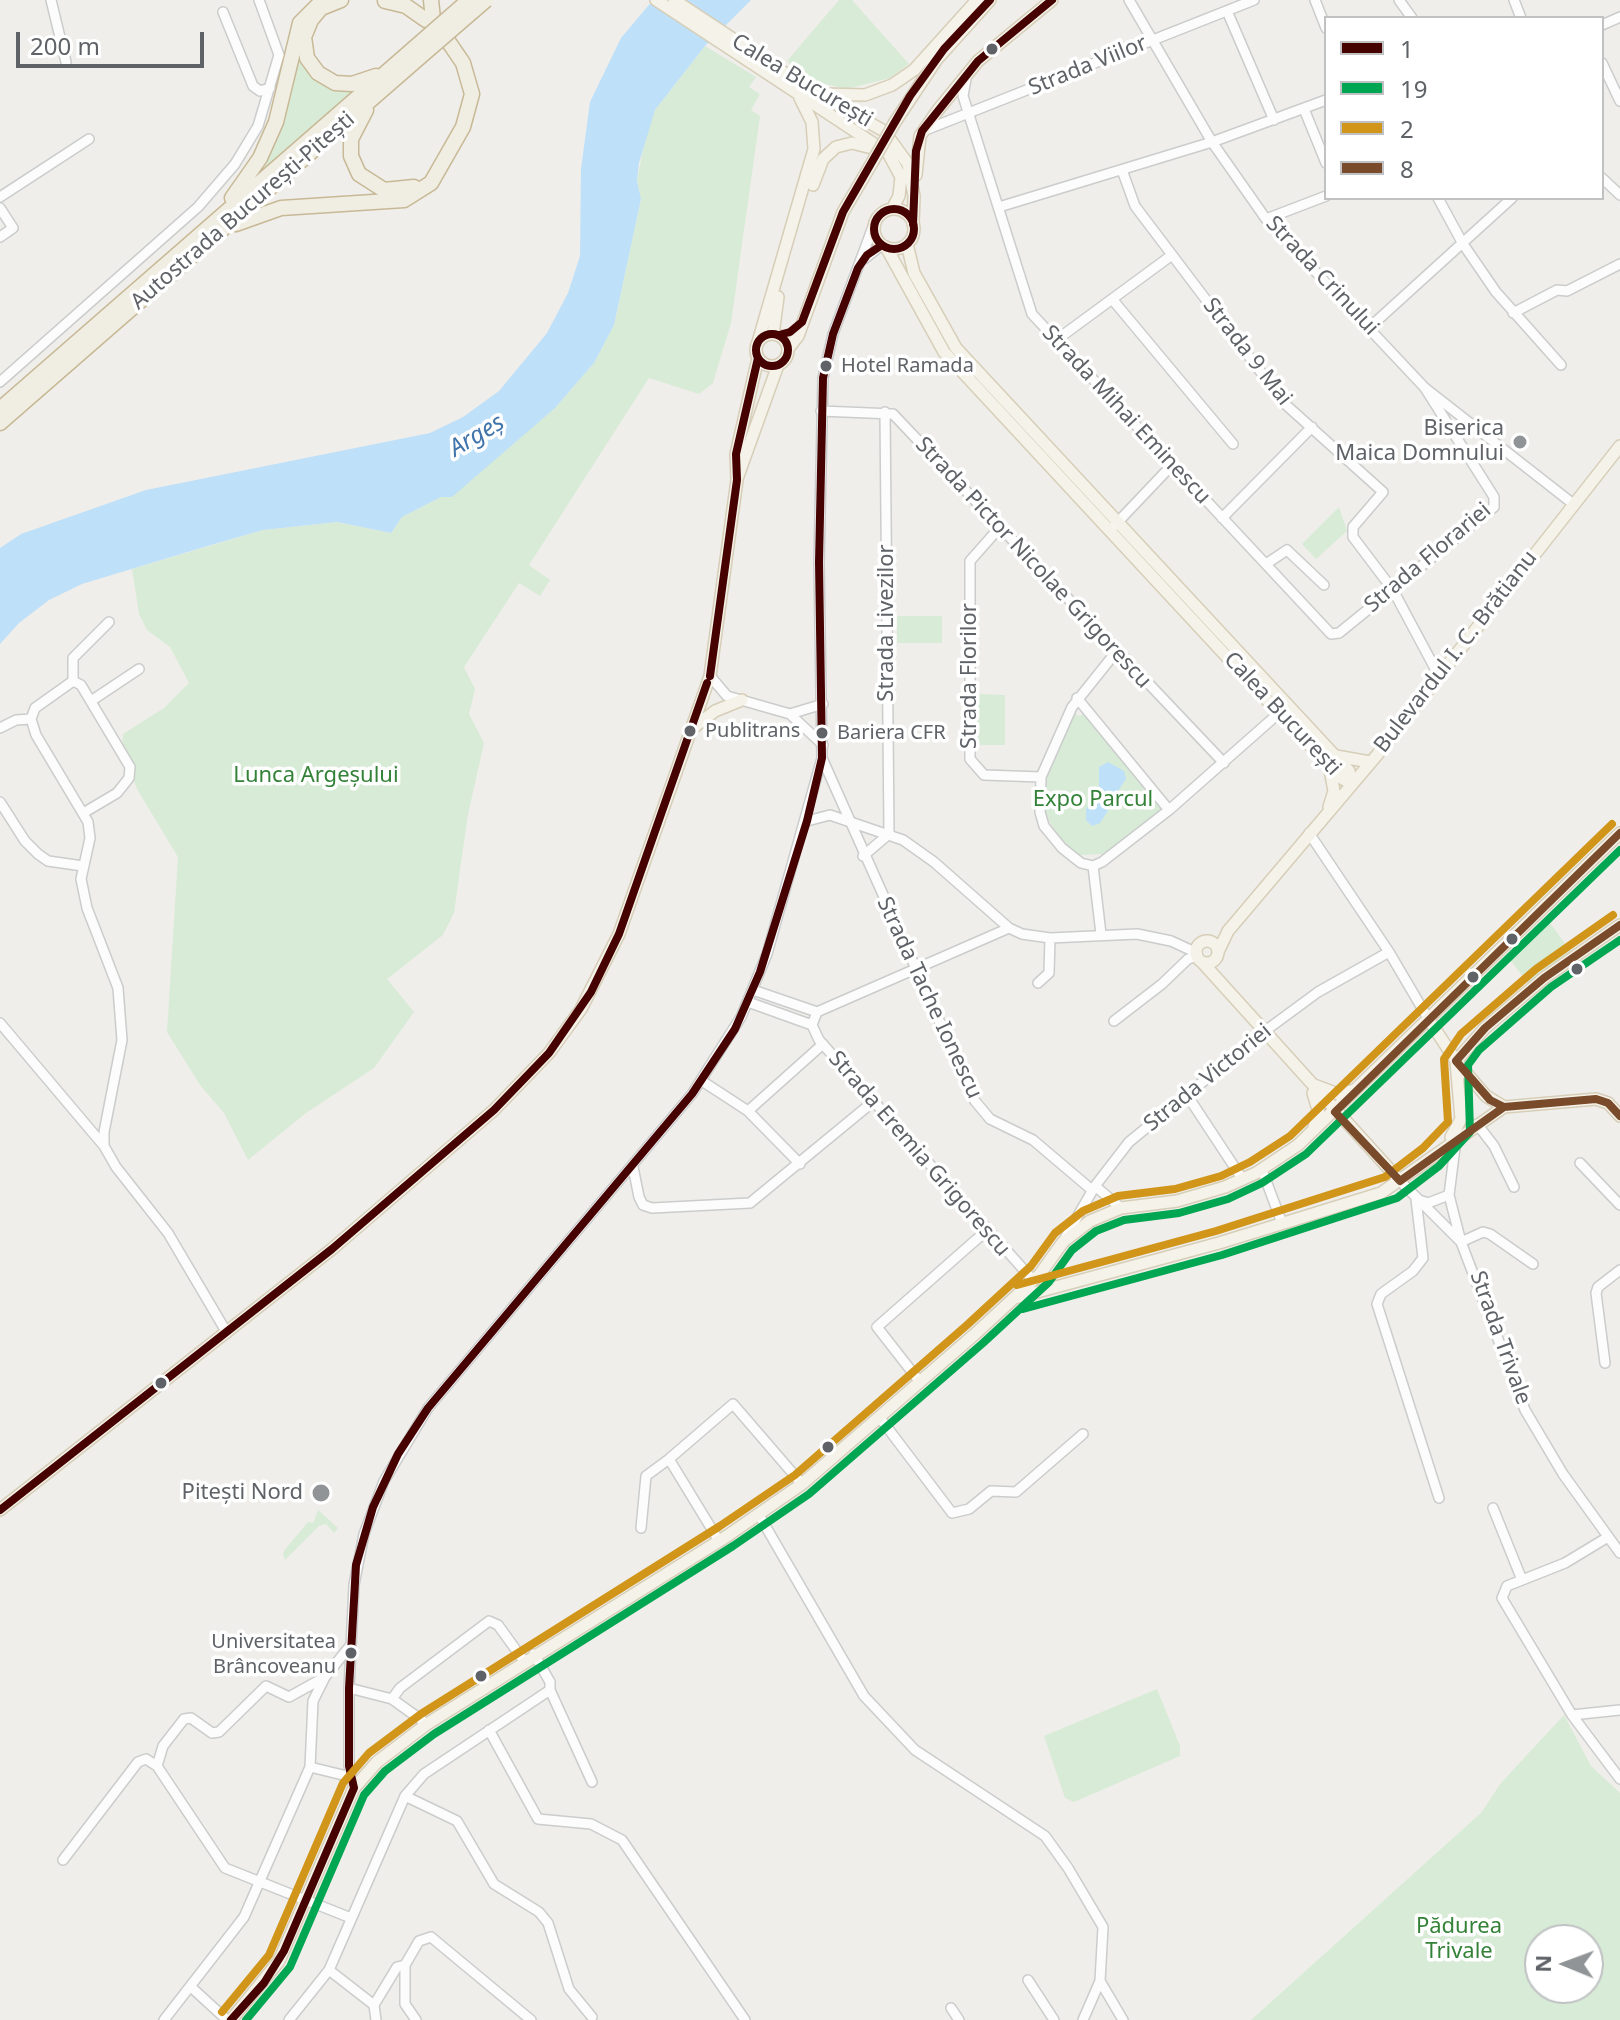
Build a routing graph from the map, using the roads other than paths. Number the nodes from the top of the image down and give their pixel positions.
1 (51, 0) edge
2 (259, 0) edge
3 (323, 0) edge
4 (341, 0) edge
5 (385, 0) edge
6 (420, 0) edge
7 (431, 0) edge
8 (469, 0) edge
9 (486, 0) edge
10 (656, 0) edge
11 (674, 0) edge
12 (977, 0) edge
13 (990, 0) edge
14 (1052, 0) edge
15 (1129, 0) edge
16 (1254, 0) edge
17 (1315, 0) edge
18 (1227, 11) junction
19 (223, 12) dead end
20 (426, 20) junction
21 (1324, 23) edge
22 (1151, 41) junction
23 (416, 53) junction
24 (66, 62) dead end
25 (1604, 67) edge
26 (971, 69) junction
27 (387, 71) junction
28 (774, 72) junction
29 (270, 88) junction
30 (815, 92) junction
31 (798, 94) junction
32 (374, 97) junction
33 (1324, 101) edge
34 (1620, 101) edge
35 (1304, 109) junction
36 (969, 113) junction
37 (1274, 120) junction
38 (922, 131) junction
39 (89, 139) dead end
40 (1212, 142) junction
41 (888, 153) junction
42 (1324, 158) edge
43 (1122, 170) junction
44 (1604, 180) edge
45 (1620, 195) edge
46 (914, 196) junction
47 (0, 197) edge
48 (1324, 197) edge
49 (1439, 200) edge
50 (1510, 200) edge
51 (999, 207) junction
52 (0, 208) edge
53 (892, 209) junction
54 (1266, 219) junction
55 (874, 224) junction
56 (913, 224) junction
57 (219, 225) junction
58 (0, 237) edge
59 (907, 244) junction
60 (1463, 244) junction
61 (884, 246) junction
62 (1172, 255) junction
63 (1620, 264) edge
64 (858, 268) junction
65 (1112, 299) junction
66 (1513, 313) junction
67 (802, 322) junction
68 (1370, 327) junction
69 (776, 335) junction
70 (1055, 341) junction
71 (758, 342) junction
72 (788, 349) junction
73 (758, 358) junction
74 (778, 365) junction
75 (1561, 365) dead end
76 (0, 382) edge
77 (1425, 388) junction
78 (0, 409) edge
79 (821, 411) junction
80 (885, 412) junction
81 (0, 423) edge
82 (1312, 427) junction
83 (907, 429) junction
84 (885, 435) junction
85 (1233, 444) dead end
86 (1620, 446) edge
87 (1172, 465) junction
88 (737, 480) junction
89 (1572, 503) junction
90 (1222, 518) junction
91 (1114, 526) junction
92 (1000, 527) junction
93 (1266, 564) junction
94 (1324, 585) dead end
95 (1393, 590) junction
96 (109, 622) dead end
97 (1331, 634) joint
98 (1116, 652) junction
99 (139, 669) dead end
100 (1438, 674) junction
101 (710, 676) junction
102 (73, 681) junction
103 (1077, 698) junction
104 (742, 700) junction
105 (91, 701) junction
106 (823, 704) junction
107 (1279, 713) junction
108 (790, 714) junction
109 (31, 719) junction
110 (0, 728) edge
111 (692, 729) junction
112 (823, 745) junction
113 (822, 758) junction
114 (1329, 758) junction
115 (1370, 762) junction
116 (1224, 763) junction
117 (1041, 777) junction
118 (1352, 784) junction
119 (0, 802) edge
120 (1169, 810) junction
121 (85, 812) junction
122 (1326, 813) junction
123 (848, 819) junction
124 (807, 821) junction
125 (1309, 833) junction
126 (1620, 833) edge
127 (889, 834) junction
128 (863, 856) junction
129 (83, 866) junction
130 (1093, 866) junction
131 (1620, 925) edge
132 (1009, 928) junction
133 (1101, 934) junction
134 (1050, 938) junction
135 (1389, 952) junction
136 (1206, 953) junction
137 (914, 968) junction
138 (1038, 983) dead end
139 (753, 990) junction
140 (748, 1002) junction
141 (817, 1012) junction
142 (1429, 1020) junction
143 (1114, 1021) dead end
144 (0, 1023) edge
145 (812, 1025) junction
146 (1265, 1031) junction
147 (823, 1044) junction
148 (1456, 1061) junction
149 (702, 1081) junction
150 (1308, 1082) junction
151 (1359, 1088) junction
152 (1187, 1095) junction
153 (874, 1101) junction
154 (1504, 1107) junction
155 (748, 1111) junction
156 (1335, 1112) junction
157 (1620, 1116) edge
158 (1477, 1124) junction
159 (1311, 1135) junction
160 (1456, 1140) junction
161 (104, 1146) junction
162 (1431, 1157) junction
163 (1580, 1163) dead end
164 (800, 1164) junction
165 (633, 1167) junction
166 (1262, 1170) junction
167 (1243, 1180) junction
168 (1400, 1181) junction
169 (1514, 1187) dead end
170 (1093, 1188) junction
171 (1449, 1195) junction
172 (1416, 1199) junction
173 (1620, 1205) edge
174 (1121, 1208) junction
175 (1282, 1223) junction
176 (986, 1231) junction
177 (1063, 1242) junction
178 (1461, 1242) junction
179 (1533, 1264) dead end
180 (1620, 1270) edge
181 (1038, 1283) junction
182 (227, 1333) junction
183 (1605, 1363) dead end
184 (920, 1382) junction
185 (880, 1418) junction
186 (1083, 1434) dead end
187 (669, 1459) junction
188 (802, 1484) junction
189 (1439, 1498) dead end
190 (1493, 1508) dead end
191 (0, 1510) edge
192 (759, 1515) junction
193 (641, 1528) dead end
194 (1608, 1537) junction
195 (719, 1541) junction
196 (1620, 1553) edge
197 (1522, 1580) junction
198 (350, 1646) junction
199 (529, 1657) junction
200 (325, 1677) junction
201 (349, 1688) junction
202 (550, 1690) junction
203 (392, 1699) junction
204 (1620, 1710) edge
205 (1572, 1715) junction
206 (427, 1724) junction
207 (489, 1730) junction
208 (157, 1766) junction
209 (349, 1766) junction
210 (310, 1767) junction
211 (369, 1770) junction
212 (1620, 1779) edge
213 (592, 1782) dead end
214 (353, 1783) junction
215 (405, 1796) junction
216 (63, 1860) dead end
217 (261, 1882) junction
218 (307, 1899) junction
219 (351, 1918) junction
220 (405, 1965) junction
221 (329, 1970) junction
222 (1028, 1980) dead end
223 (1100, 1981) junction
224 (191, 1987) junction
225 (374, 2005) junction
226 (951, 2008) dead end
227 (592, 2017) dead end
228 (375, 2019) edge
229 (164, 2020) edge
230 (229, 2020) edge
231 (289, 2020) edge
232 (416, 2020) edge
233 (531, 2020) edge
234 (745, 2020) edge
235 (959, 2020) edge
236 (1054, 2020) edge
237 (1083, 2020) edge
238 (1123, 2020) edge

1 - 24 street
2 - 29 street
3 - 57 highway
4 - 27 highway
5 - 20 highway
6 - 20 highway
7 - 57 highway
8 - 23 highway, Autostrada București-Pitești, bridge
9 - 23 highway, Autostrada București-Pitești, bridge
10 - 28 main road, Calea București
11 - 28 main road, Calea București
12 - 30 main road
13 - 67 main road, bridge
14 - 26 main road
15 - 22 street, Strada Crinului
16 - 18 street, Strada Viilor
17 - 21 street
18 - 22 street, Strada Viilor
18 - 37 street
19 - 29 street
20 - 32 highway
22 - 36 street, Strada Viilor
22 - 40 street, Strada Crinului
23 - 27 highway, Autostrada București-Pitești
23 - 32 highway, Autostrada București-Pitești
25 - 34 street
26 - 36 street, Strada Mihai Eminescu
26 - 38 main road
27 - 57 highway, Autostrada București-Pitești
28 - 30 main road, Calea București
28 - 31 main road, Calea București
29 - 76 street
30 - 46 main road, Calea București
31 - 41 main road, Calea București
31 - 71 main road
32 - 57 highway, Autostrada București-Pitești
33 - 35 street
35 - 37 street
35 - 42 street
36 - 38 street, Strada Viilor
36 - 51 street, Strada Mihai Eminescu
37 - 40 street
38 - 46 main road
39 - 47 street
40 - 43 street
40 - 54 street, Strada Crinului
41 - 53 main road, Calea București
41 - 69 main road
43 - 51 street
43 - 62 street, Strada 9 Mai
44 - 45 street
46 - 56 main road, Calea București
48 - 54 street
49 - 60 street
50 - 60 street
51 - 70 street, Strada Mihai Eminescu
52 - 58 street
53 - 55 main road
53 - 56 main road
54 - 68 street, Strada Crinului
55 - 61 main road
55 - 64 street
56 - 59 main road
57 - 78 highway, Autostrada București-Pitești
57 - 81 highway, Autostrada București-Pitești
59 - 61 main road
59 - 91 main road, Calea București
60 - 66 street
60 - 68 street
61 - 64 street
61 - 91 main road, Calea București
62 - 65 street
62 - 82 street, Strada 9 Mai
63 - 66 street
64 - 79 street
65 - 70 street
65 - 85 street
66 - 75 street
67 - 69 main road
67 - 72 main road
68 - 77 street, Strada Crinului
69 - 71 main road
69 - 72 main road
70 - 87 street, Strada Mihai Eminescu
71 - 73 main road
72 - 74 main road
73 - 74 main road
73 - 88 main road
74 - 88 main road
77 - 89 street, Strada Crinului
77 - 95 street, Strada Florariei
79 - 80 street
79 - 106 street
80 - 83 street, Strada Pictor Nicolae Grigorescu
80 - 84 street, Strada Livezilor
82 - 90 street
82 - 95 street, Strada 9 Mai
83 - 84 street
83 - 92 street, Strada Pictor Nicolae Grigorescu
84 - 127 street, Strada Livezilor
86 - 89 main road, Bulevardul I. C. Brătianu
87 - 90 street, Strada Mihai Eminescu
87 - 91 street
88 - 101 main road
89 - 100 main road, Bulevardul I. C. Brătianu
90 - 93 street, Strada Mihai Eminescu
91 - 107 main road, Calea București
91 - 114 main road, Calea București
92 - 98 street, Strada Pictor Nicolae Grigorescu
92 - 117 street, Strada Florilor
93 - 94 street
93 - 97 street, Strada Mihai Eminescu
95 - 97 street, Strada Florariei
95 - 100 street, Strada 9 Mai
96 - 102 street
98 - 103 street
98 - 116 street, Strada Pictor Nicolae Grigorescu
99 - 105 street
100 - 115 main road, Bulevardul I. C. Brătianu
101 - 104 street
101 - 111 main road
102 - 105 street
102 - 109 street
103 - 117 street
103 - 120 street
104 - 108 street
104 - 111 main road
105 - 121 street
106 - 108 street
106 - 112 street
107 - 114 main road, Calea București
107 - 116 street
108 - 112 street
109 - 110 street
109 - 121 street
111 - 182 main road
112 - 113 street
113 - 123 street, Strada Tache Ionescu
113 - 124 street
114 - 115 main road
114 - 118 main road, Calea București
114 - 122 main road
115 - 118 main road, Bulevardul I. C. Brătianu
116 - 120 street
117 - 130 street
118 - 122 main road, Bulevardul I. C. Brătianu
119 - 129 street
120 - 130 street
121 - 129 street
122 - 125 main road, Bulevardul I. C. Brătianu
123 - 124 street
123 - 127 street
123 - 128 street, Strada Tache Ionescu
124 - 139 street
125 - 135 street
125 - 136 main road, Bulevardul I. C. Brătianu
126 - 142 main road
127 - 128 street
127 - 132 street
128 - 137 street, Strada Tache Ionescu
129 - 161 street
130 - 133 street
131 - 148 main road
132 - 134 street
132 - 137 street
133 - 134 street
133 - 136 street
134 - 138 street
135 - 142 street
135 - 146 street, Strada Victoriei
136 - 143 street
136 - 146 main road
137 - 141 street
137 - 170 street, Strada Tache Ionescu
139 - 140 street
139 - 141 street
140 - 145 street
140 - 149 street
141 - 145 street
142 - 148 main road
142 - 151 main road
144 - 161 street
145 - 147 street, Strada Eremia Grigorescu
146 - 150 main road
146 - 152 street, Strada Victoriei
147 - 153 street, Strada Eremia Grigorescu
147 - 155 street
148 - 154 main road
148 - 162 main road
149 - 155 street
149 - 165 street
150 - 151 main road
150 - 156 main road
150 - 159 main road
151 - 156 main road
152 - 167 street
152 - 170 street, Strada Victoriei
153 - 164 street
153 - 176 street, Strada Eremia Grigorescu
154 - 157 main road
154 - 158 main road
155 - 164 street
156 - 159 main road
156 - 168 main road
158 - 160 main road
158 - 169 street
159 - 166 main road
160 - 162 main road
160 - 171 street, Strada Trivale
161 - 182 street
162 - 168 main road
163 - 173 street
164 - 165 street
165 - 198 street
166 - 167 main road
166 - 175 street
167 - 174 main road
168 - 172 street, Strada Trivale
168 - 175 main road
170 - 174 street, Strada Tache Ionescu
170 - 177 street, Strada Victoriei
171 - 172 street
171 - 178 street, Strada Trivale
172 - 178 street, Strada Trivale
172 - 189 street
174 - 177 main road
175 - 181 main road
176 - 181 street, Strada Eremia Grigorescu
176 - 184 street
177 - 181 main road
178 - 179 street
178 - 194 street, Strada Trivale
180 - 183 street
181 - 184 main road
182 - 191 main road
184 - 185 main road
185 - 186 street
185 - 188 main road
187 - 188 street
187 - 193 street
187 - 195 street
188 - 192 main road
190 - 197 street
192 - 195 main road
192 - 223 street
194 - 196 street, Strada Trivale
194 - 197 street
195 - 199 main road
197 - 205 street
198 - 200 street
198 - 201 street
199 - 202 street
199 - 203 street
199 - 206 main road
200 - 208 street
200 - 210 street
201 - 203 street
201 - 209 street
202 - 207 street
202 - 213 street
203 - 206 street
204 - 205 street
205 - 212 street
206 - 211 main road
207 - 215 street
207 - 234 street
208 - 216 street
208 - 217 street
209 - 211 street
209 - 214 street
210 - 214 street
210 - 217 street
211 - 214 main road
214 - 218 main road
215 - 219 street
215 - 227 street
217 - 218 street
217 - 224 street
218 - 219 street
218 - 230 main road
219 - 221 street
220 - 225 street
220 - 232 street
220 - 233 street
221 - 225 street
221 - 231 street
222 - 236 street
223 - 237 street
223 - 238 street
224 - 229 street
224 - 230 street
225 - 228 street
226 - 235 street

